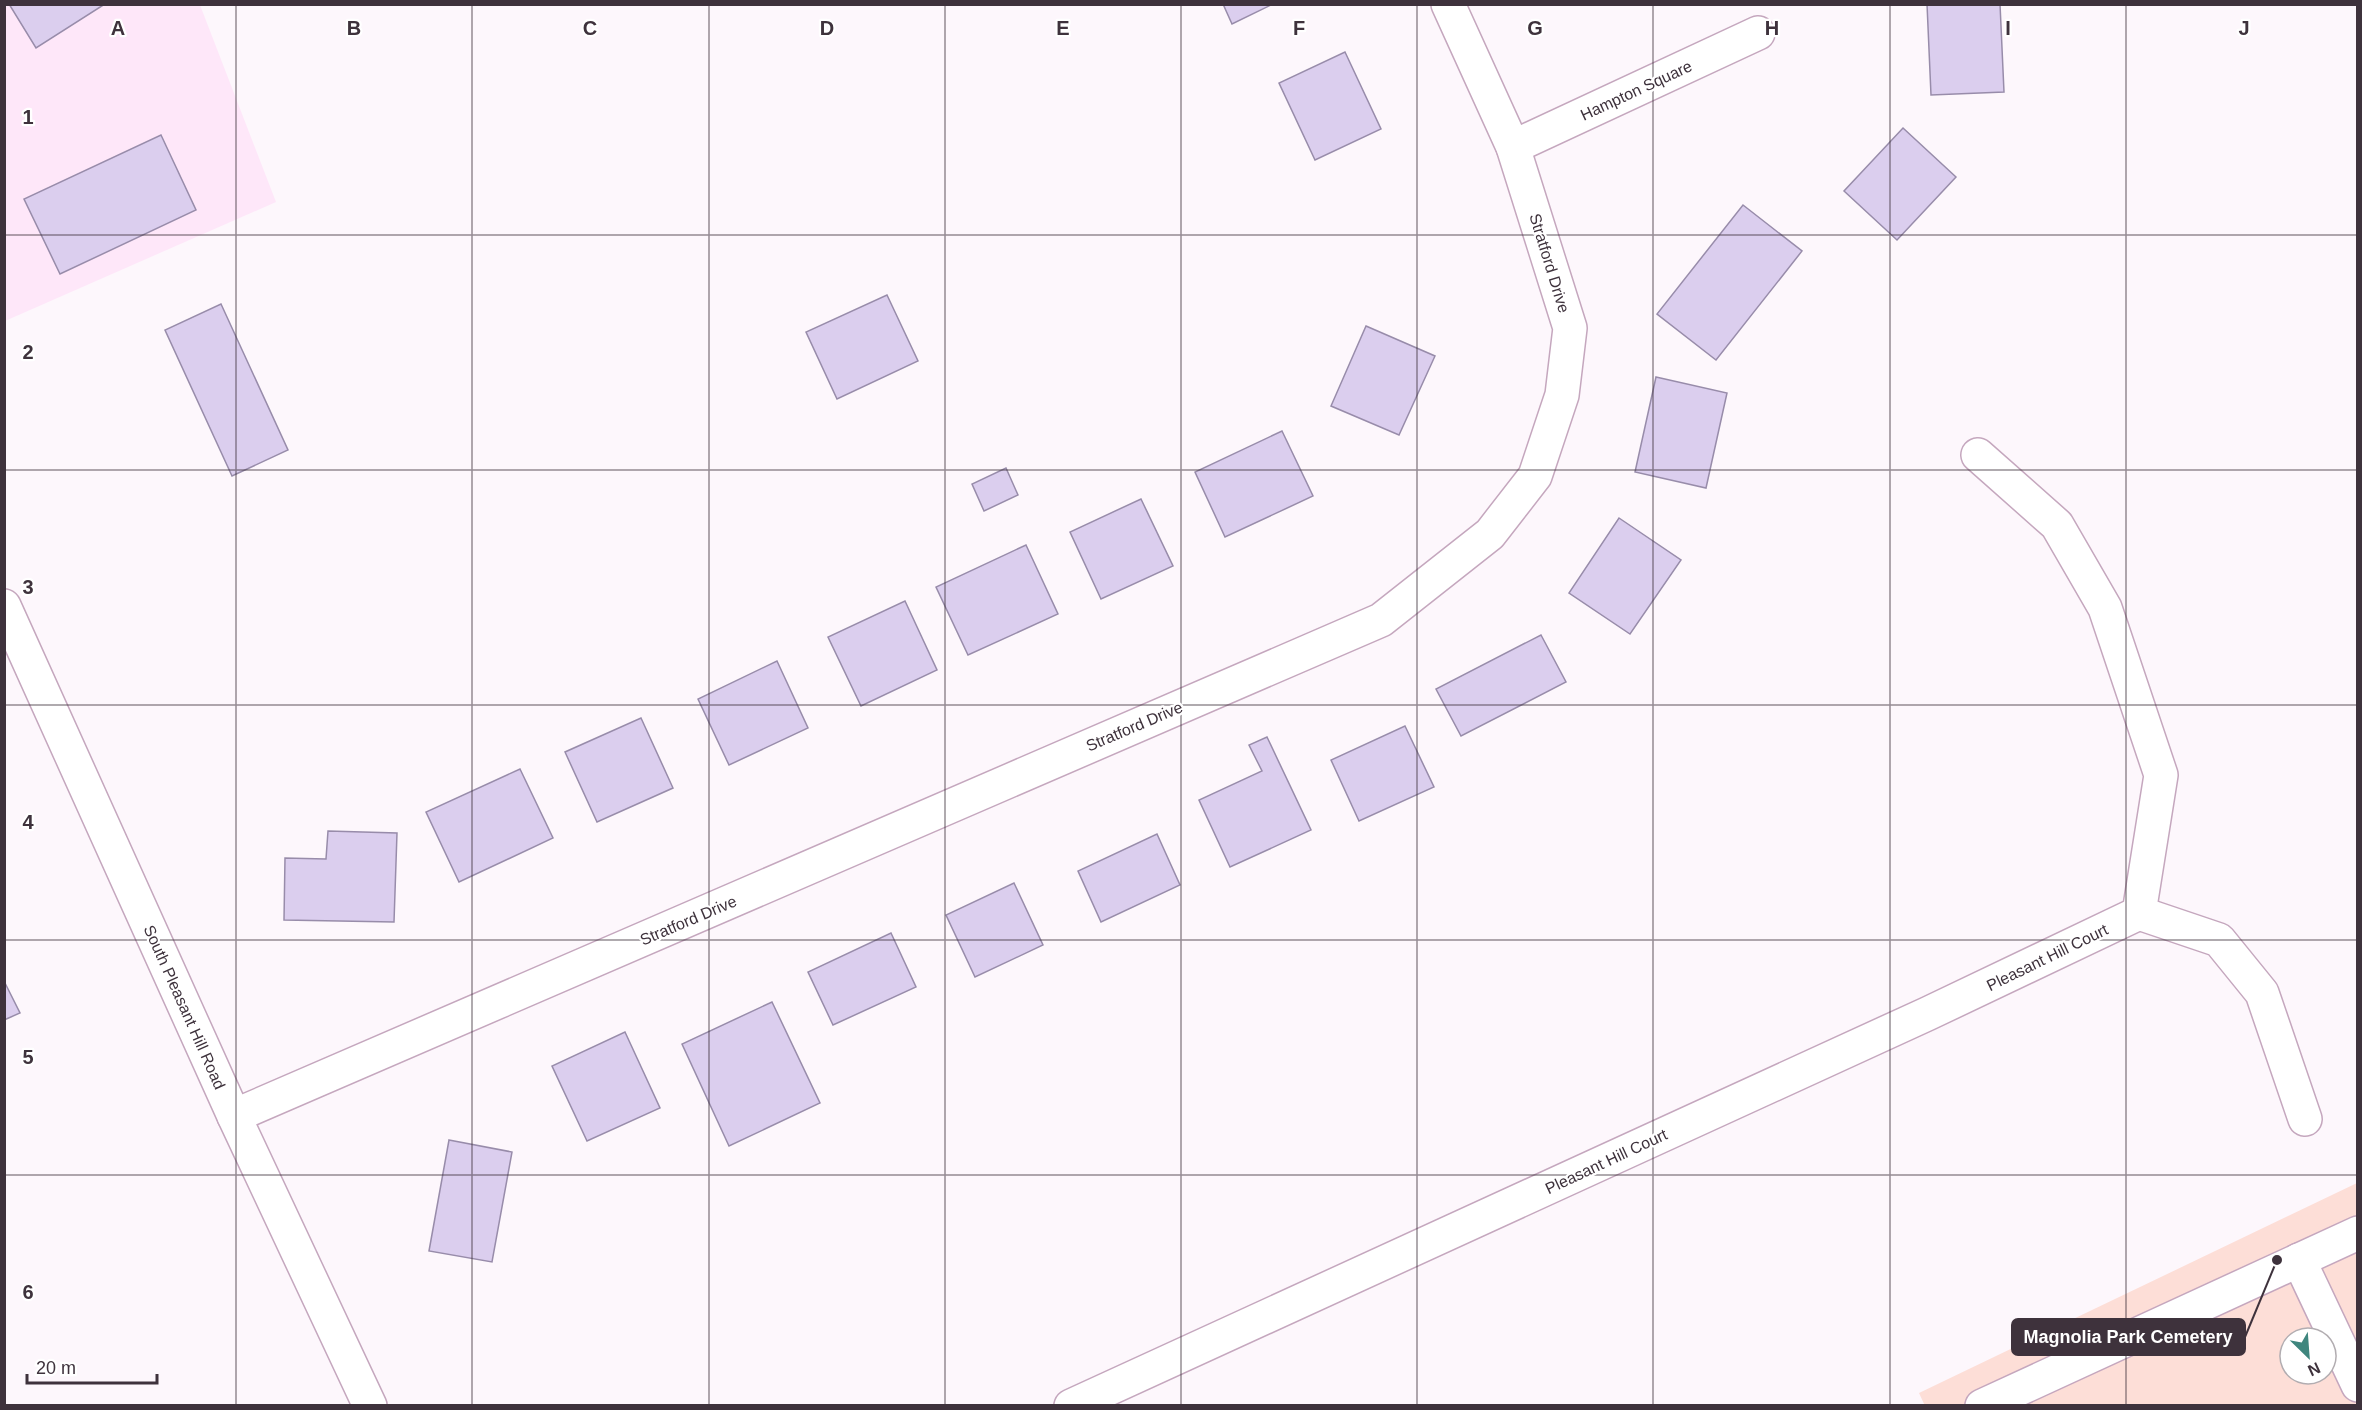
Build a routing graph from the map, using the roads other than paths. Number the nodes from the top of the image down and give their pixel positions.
1 (1448, 4) edge
2 (1758, 33) dead end
3 (1513, 147) junction
4 (1978, 455) dead end
5 (4, 606) edge
6 (13, 648) edge
7 (2139, 913) junction
8 (234, 1116) junction
9 (2305, 1119) dead end
10 (2358, 1233) edge
11 (2299, 1260) junction
12 (2358, 1385) edge
13 (370, 1406) edge
14 (1071, 1406) edge
15 (1983, 1406) edge

1 - 3 street, Stratford Drive
2 - 3 street, Hampton Square
3 - 8 street, Stratford Drive
4 - 7 street
5 - 6 street, South Pleasant Hill Road
6 - 8 street, South Pleasant Hill Road
7 - 9 street
7 - 14 street, Pleasant Hill Court
8 - 13 street, South Pleasant Hill Road
10 - 11 street
11 - 12 street
11 - 15 street

